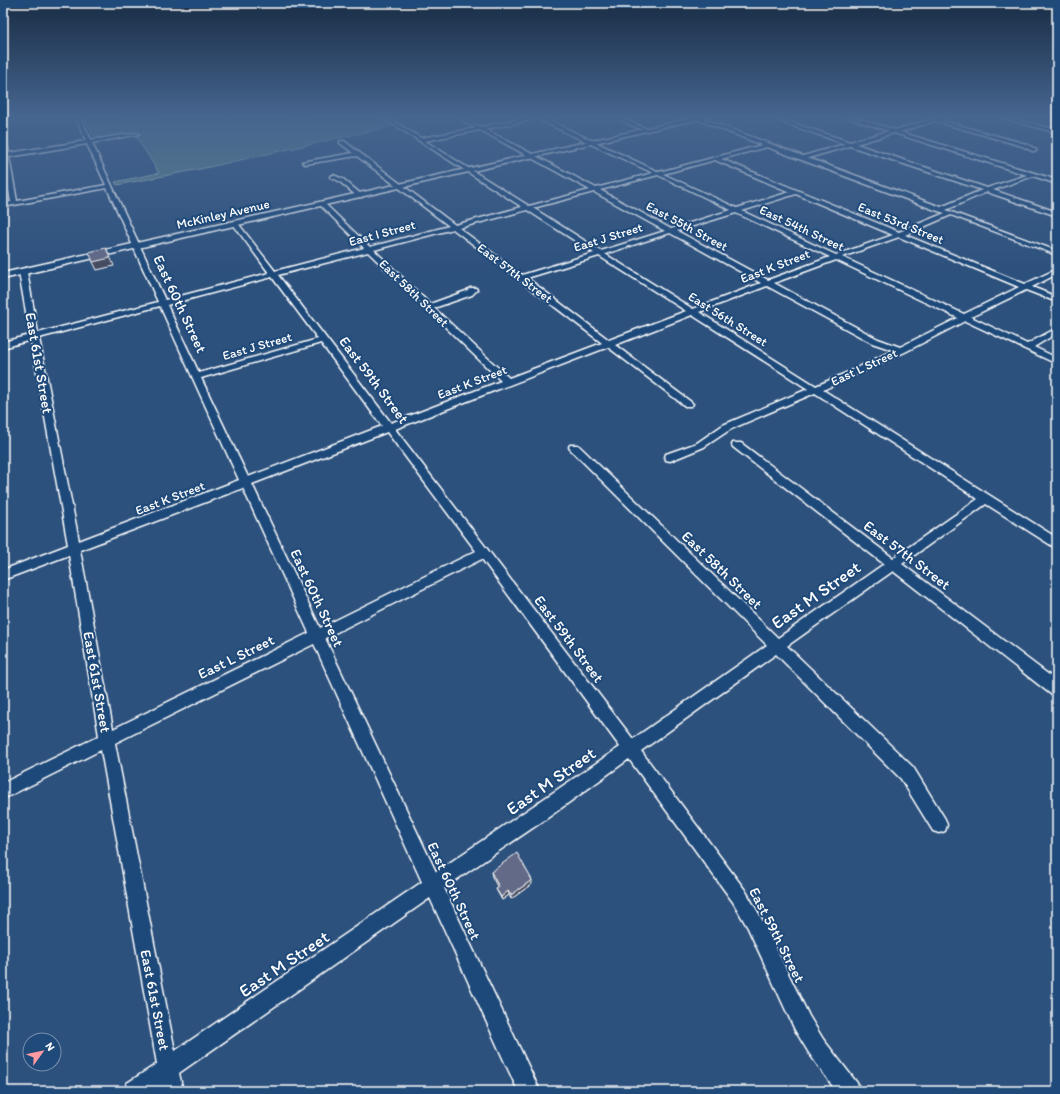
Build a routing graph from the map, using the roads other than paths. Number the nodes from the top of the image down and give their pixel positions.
1 (7, 168) edge
2 (100, 168) edge
3 (376, 168) edge
4 (466, 168) edge
5 (478, 168) edge
6 (555, 168) edge
7 (647, 168) edge
8 (676, 168) edge
9 (738, 168) edge
10 (829, 168) edge
11 (922, 168) edge
12 (1014, 168) edge
13 (469, 170) junction
14 (657, 173) junction
15 (1034, 174) junction
16 (850, 176) junction
17 (333, 177) dead end
18 (842, 178) dead end
19 (1057, 182) edge
20 (108, 186) junction
21 (400, 186) junction
22 (596, 190) junction
23 (988, 190) junction
24 (796, 192) junction
25 (360, 196) junction
26 (14, 203) junction
27 (322, 204) junction
28 (3, 205) edge
29 (528, 207) junction
30 (737, 210) junction
31 (940, 210) junction
32 (951, 213) junction
33 (1057, 214) edge
34 (235, 223) junction
35 (453, 227) junction
36 (671, 231) junction
37 (898, 235) junction
38 (136, 246) junction
39 (368, 249) junction
40 (599, 253) junction
41 (1057, 253) edge
42 (836, 257) junction
43 (1057, 271) edge
44 (23, 272) junction
45 (273, 274) junction
46 (3, 276) edge
47 (520, 278) junction
48 (768, 283) junction
49 (1026, 287) junction
50 (473, 290) dead end
51 (1057, 300) edge
52 (162, 303) junction
53 (428, 307) junction
54 (692, 312) junction
55 (964, 317) junction
56 (1057, 330) edge
57 (34, 336) junction
58 (323, 340) junction
59 (608, 344) junction
60 (3, 345) edge
61 (1027, 347) junction
62 (902, 350) junction
63 (1057, 361) edge
64 (197, 376) junction
65 (507, 382) junction
66 (814, 390) junction
67 (688, 404) dead end
68 (389, 428) junction
69 (737, 445) dead end
70 (574, 447) dead end
71 (670, 456) dead end
72 (247, 483) junction
73 (987, 498) junction
74 (1057, 544) edge
75 (74, 548) junction
76 (484, 553) junction
77 (894, 565) junction
78 (3, 575) edge
79 (317, 636) junction
80 (778, 647) junction
81 (1057, 690) edge
82 (106, 740) junction
83 (631, 750) junction
84 (3, 790) edge
85 (939, 825) dead end
86 (433, 884) junction
87 (167, 1067) junction
88 (135, 1091) edge
89 (172, 1091) edge
90 (529, 1091) edge
91 (849, 1091) edge

1 - 26 street
2 - 20 street, East 60th Street
3 - 21 street, East 57th Street
4 - 13 street, East 56th Street
5 - 13 main road, McKinley Avenue
6 - 22 street, East 55th Street
7 - 14 street, East 54th Street
8 - 14 street, East I Street
9 - 24 street, East 53rd Street
10 - 16 street
11 - 23 street
12 - 15 street
13 - 21 main road, McKinley Avenue
13 - 29 street, East 56th Street
14 - 22 street, East I Street
14 - 30 street, East 54th Street
15 - 19 street
15 - 23 street
16 - 18 street
16 - 31 street
17 - 25 street
20 - 26 street
20 - 38 street, East 60th Street
21 - 25 main road, McKinley Avenue
21 - 35 street, East 57th Street
22 - 29 street, East I Street
22 - 36 street, East 55th Street
23 - 31 street
23 - 33 street
24 - 30 street, East J Street
24 - 37 street, East 53rd Street
25 - 27 main road, McKinley Avenue
26 - 28 street
27 - 34 main road, McKinley Avenue
27 - 39 street, East 58th Street
29 - 35 street, East I Street
29 - 40 street, East 56th Street
30 - 36 street, East J Street
30 - 42 street, East 54th Street
31 - 32 street
32 - 37 street, East K Street
32 - 41 street
34 - 38 main road, McKinley Avenue
34 - 45 street, East 59th Street
35 - 39 street, East I Street
35 - 47 street, East 57th Street
36 - 40 street, East J Street
36 - 48 street, East 55th Street
37 - 42 street, East K Street
37 - 49 street, East 53rd Street
38 - 44 main road, McKinley Avenue
38 - 52 street, East 60th Street
39 - 45 street, East I Street
39 - 53 street, East 58th Street
40 - 47 street, East J Street
40 - 54 street, East 56th Street
42 - 48 street, East K Street
42 - 55 street, East 54th Street
43 - 49 street, East L Street
44 - 46 main road, McKinley Avenue
44 - 57 street, East 61st Street
45 - 52 street, East I Street
45 - 58 street, East 59th Street
47 - 59 street, East 57th Street
48 - 54 street, East K Street
48 - 62 street, East 55th Street
49 - 51 street, East 53rd Street
49 - 55 street, East L Street
50 - 53 street
52 - 57 street, East I Street
52 - 64 street, East 60th Street
53 - 65 street, East 58th Street
54 - 59 street, East K Street
54 - 66 street, East 56th Street
55 - 61 street, East 54th Street
55 - 62 street, East L Street
56 - 61 street
57 - 60 street, East I Street
57 - 75 street, East 61st Street
58 - 64 street, East J Street
58 - 68 street, East 59th Street
59 - 65 street, East K Street
59 - 67 street, East 57th Street
61 - 63 street, East 54th Street
62 - 66 street, East L Street
64 - 72 street, East 60th Street
65 - 68 street, East K Street
66 - 71 street, East L Street
66 - 73 street, East 56th Street
68 - 72 street, East K Street
68 - 76 street, East 59th Street
69 - 77 street, East 57th Street
70 - 80 street, East 58th Street
72 - 75 street, East K Street
72 - 79 street, East 60th Street
73 - 74 street, East 56th Street
73 - 77 street, East M Street
75 - 78 street, East K Street
75 - 82 street, East 61st Street
76 - 79 street, East L Street
76 - 83 street, East 59th Street
77 - 80 street, East M Street
77 - 81 street, East 57th Street
79 - 82 street, East L Street
79 - 86 street, East 60th Street
80 - 83 street, East M Street
80 - 85 street, East 58th Street
82 - 84 street, East L Street
82 - 87 street, East 61st Street
83 - 86 street, East M Street
83 - 91 street, East 59th Street
86 - 87 street, East M Street
86 - 90 street, East 60th Street
87 - 88 street, East M Street
87 - 89 street, East 61st Street

